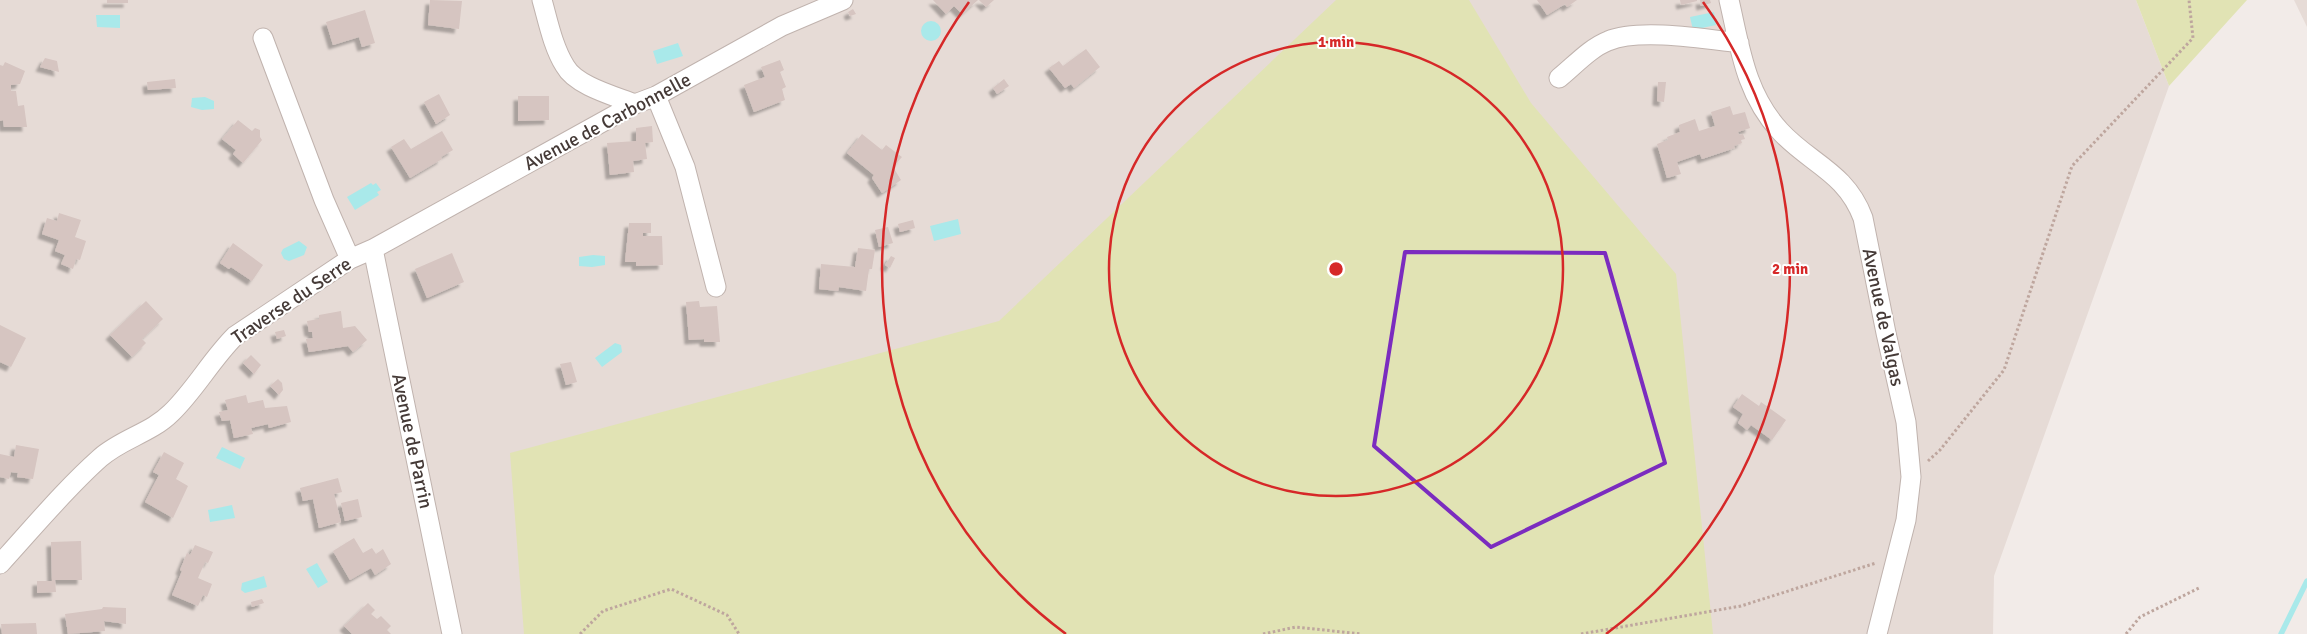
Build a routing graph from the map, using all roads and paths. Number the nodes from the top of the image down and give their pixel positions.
1 (542, 0) edge
2 (844, 0) edge
3 (1729, 0) edge
4 (2189, 0) edge
5 (263, 38) dead end
6 (1739, 42) junction
7 (1559, 78) dead end
8 (656, 96) junction
9 (635, 104) junction
10 (373, 249) junction
11 (350, 259) junction
12 (716, 287) dead end
13 (1911, 477) junction
14 (1897, 556) junction
15 (0, 564) edge
16 (2201, 587) dead end
17 (452, 634) edge
18 (580, 634) edge
19 (739, 634) edge
20 (1263, 634) edge
21 (1361, 634) edge
22 (1581, 634) edge
23 (1877, 634) edge
24 (2126, 634) edge

1 - 9 street
2 - 8 street, Avenue de Carbonnelle
3 - 6 street, Avenue de Valgas
4 - 13 path
5 - 11 street
6 - 7 street
6 - 13 street, Avenue de Valgas
8 - 9 street, Avenue de Carbonnelle
8 - 12 street
9 - 10 street, Avenue de Carbonnelle
10 - 11 street, Traverse du Serre
10 - 17 street, Avenue de Parrin
11 - 15 street, Traverse du Serre
13 - 14 street, Avenue de Valgas
14 - 22 path
14 - 23 street, Avenue de Valgas
16 - 24 path
18 - 19 path
20 - 21 path

